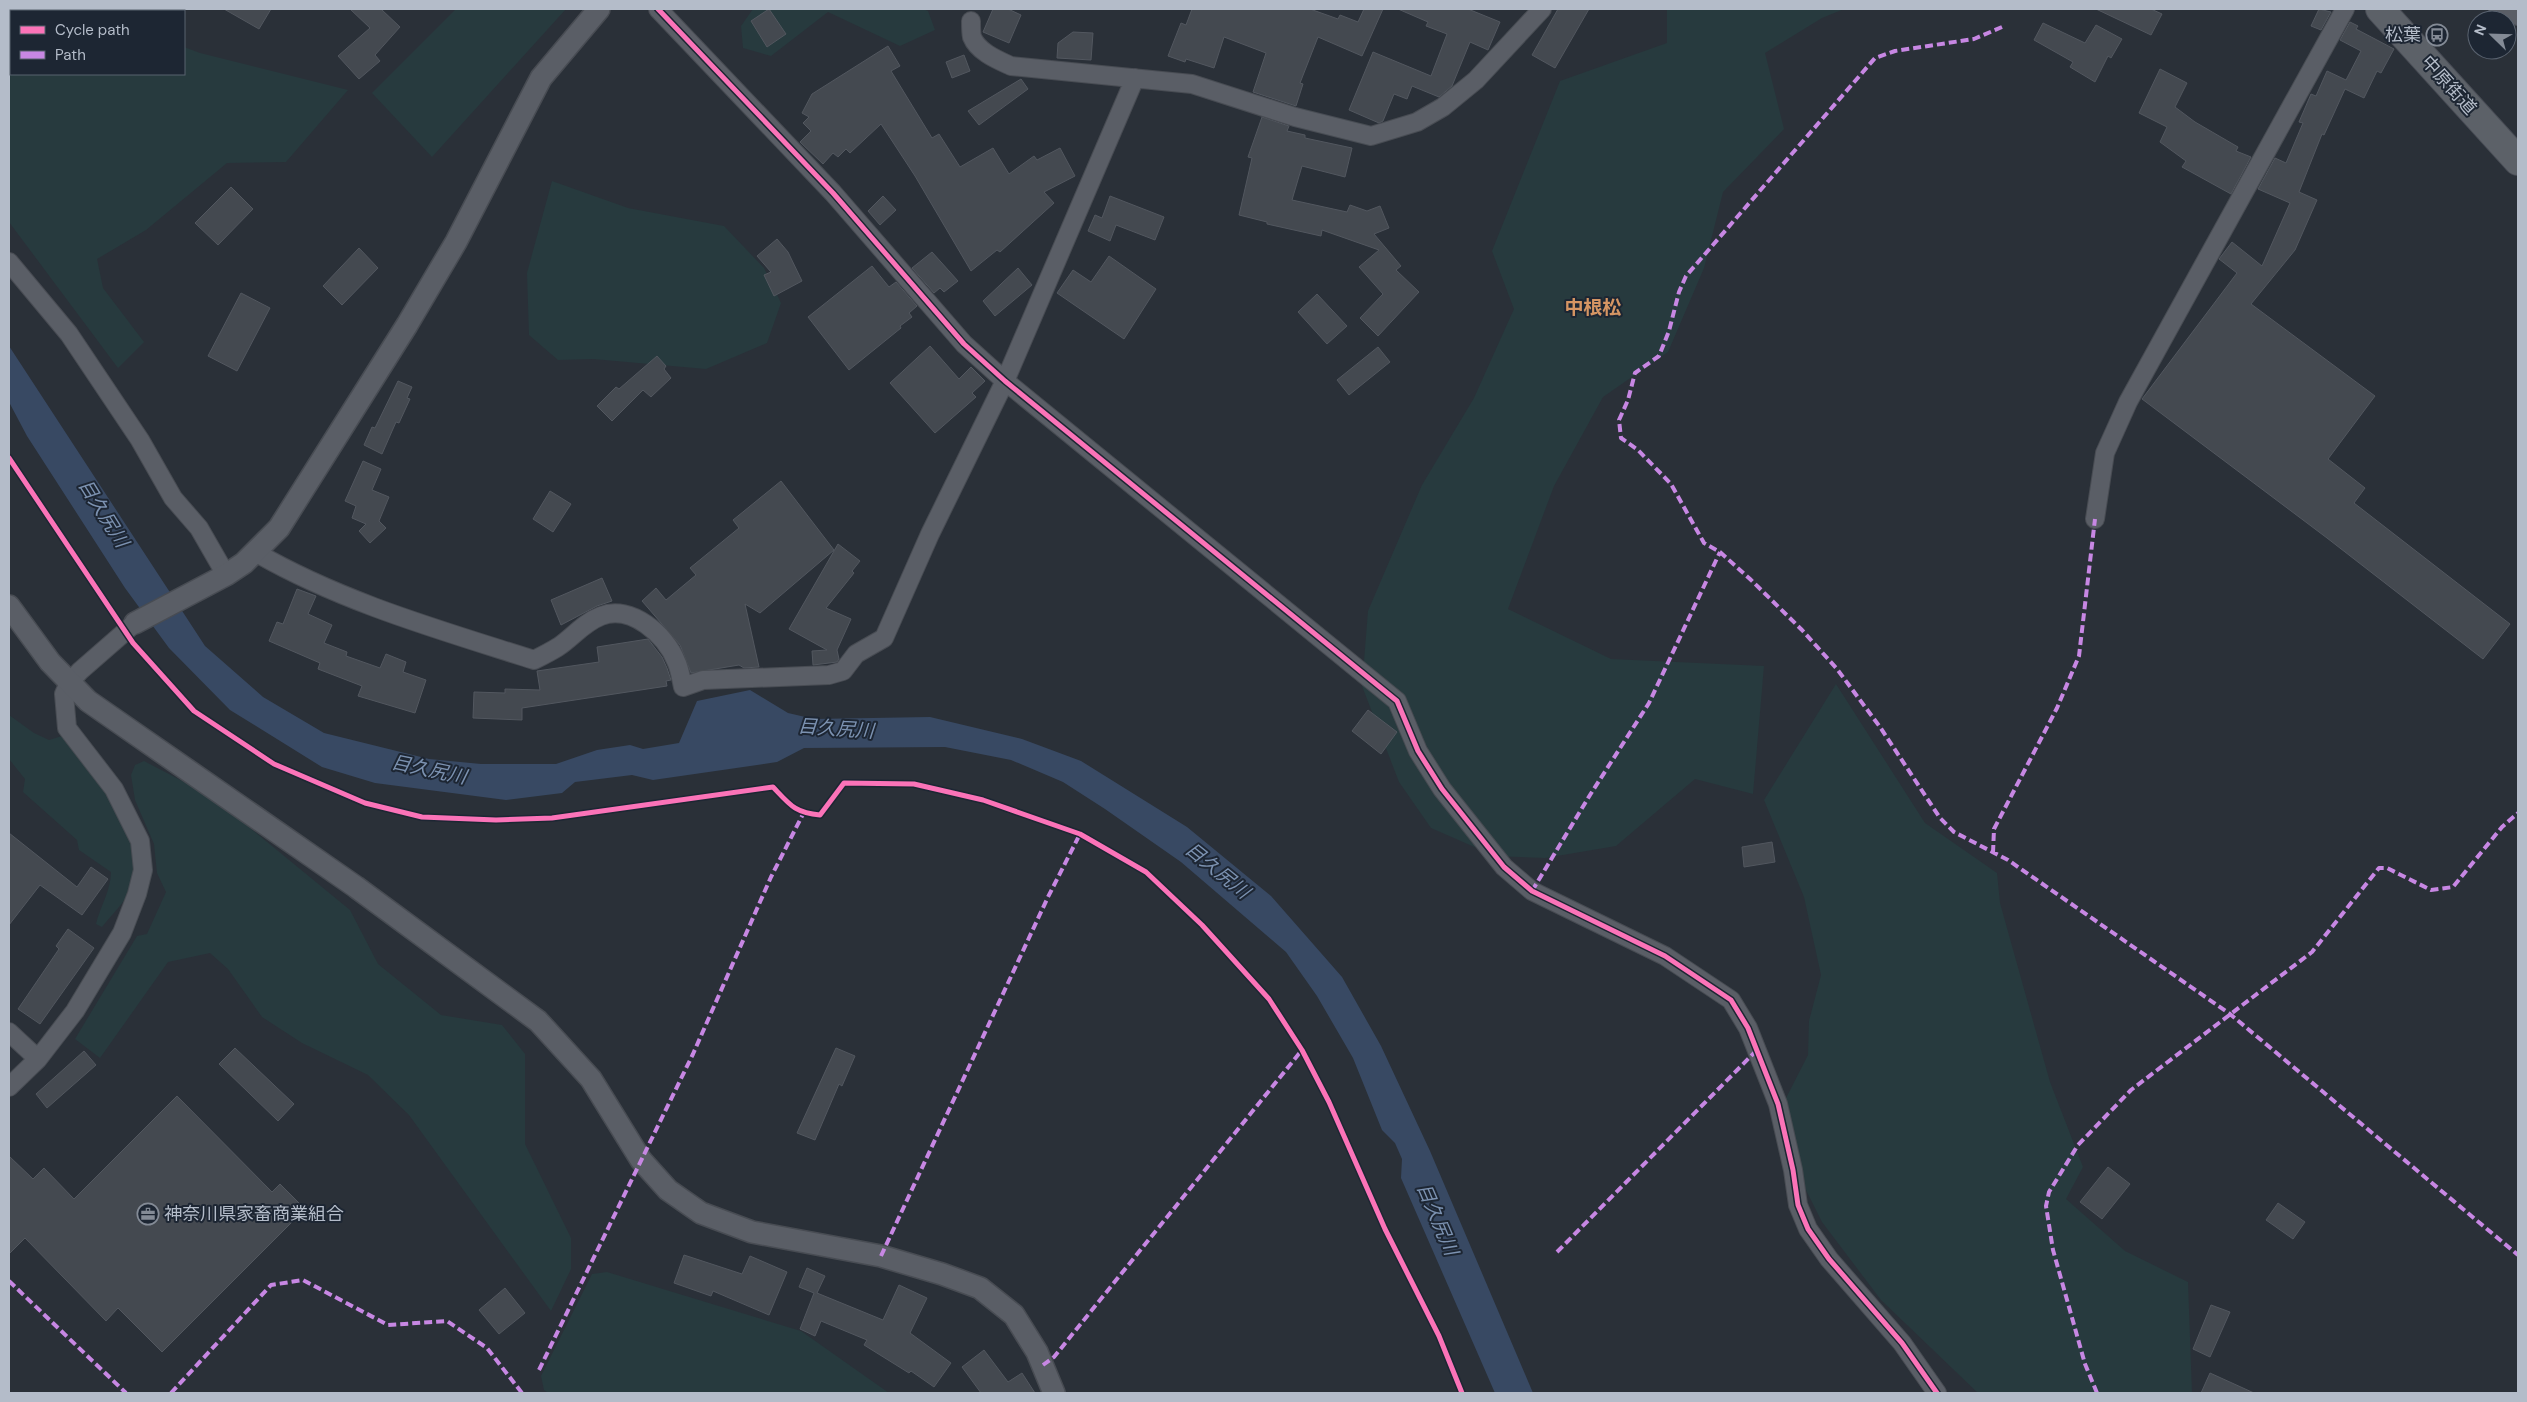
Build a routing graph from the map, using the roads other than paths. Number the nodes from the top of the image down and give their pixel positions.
1 (599, 9) edge
2 (658, 9) edge
3 (1542, 9) edge
4 (2345, 9) edge
5 (2498, 9) edge
6 (2388, 12) edge
7 (2518, 16) edge
8 (971, 21) dead end
9 (1135, 78) junction
10 (2518, 160) edge
11 (9, 262) edge
12 (1005, 381) junction
13 (2095, 519) dead end
14 (255, 552) junction
15 (219, 579) junction
16 (9, 606) edge
17 (135, 623) joint
18 (68, 683) junction
19 (9, 1032) edge
20 (38, 1059) junction
21 (9, 1087) edge
22 (1054, 1393) edge
23 (1937, 1393) edge

1 - 14 street
2 - 12 street
3 - 9 street
4 - 13 street
5 - 7 street
6 - 10 main road, 中原街道
8 - 9 street
9 - 12 street
11 - 15 street
12 - 14 street
12 - 23 street
14 - 15 street
15 - 17 street
16 - 18 street
17 - 18 street
18 - 20 street
18 - 22 street
19 - 20 street
20 - 21 street

